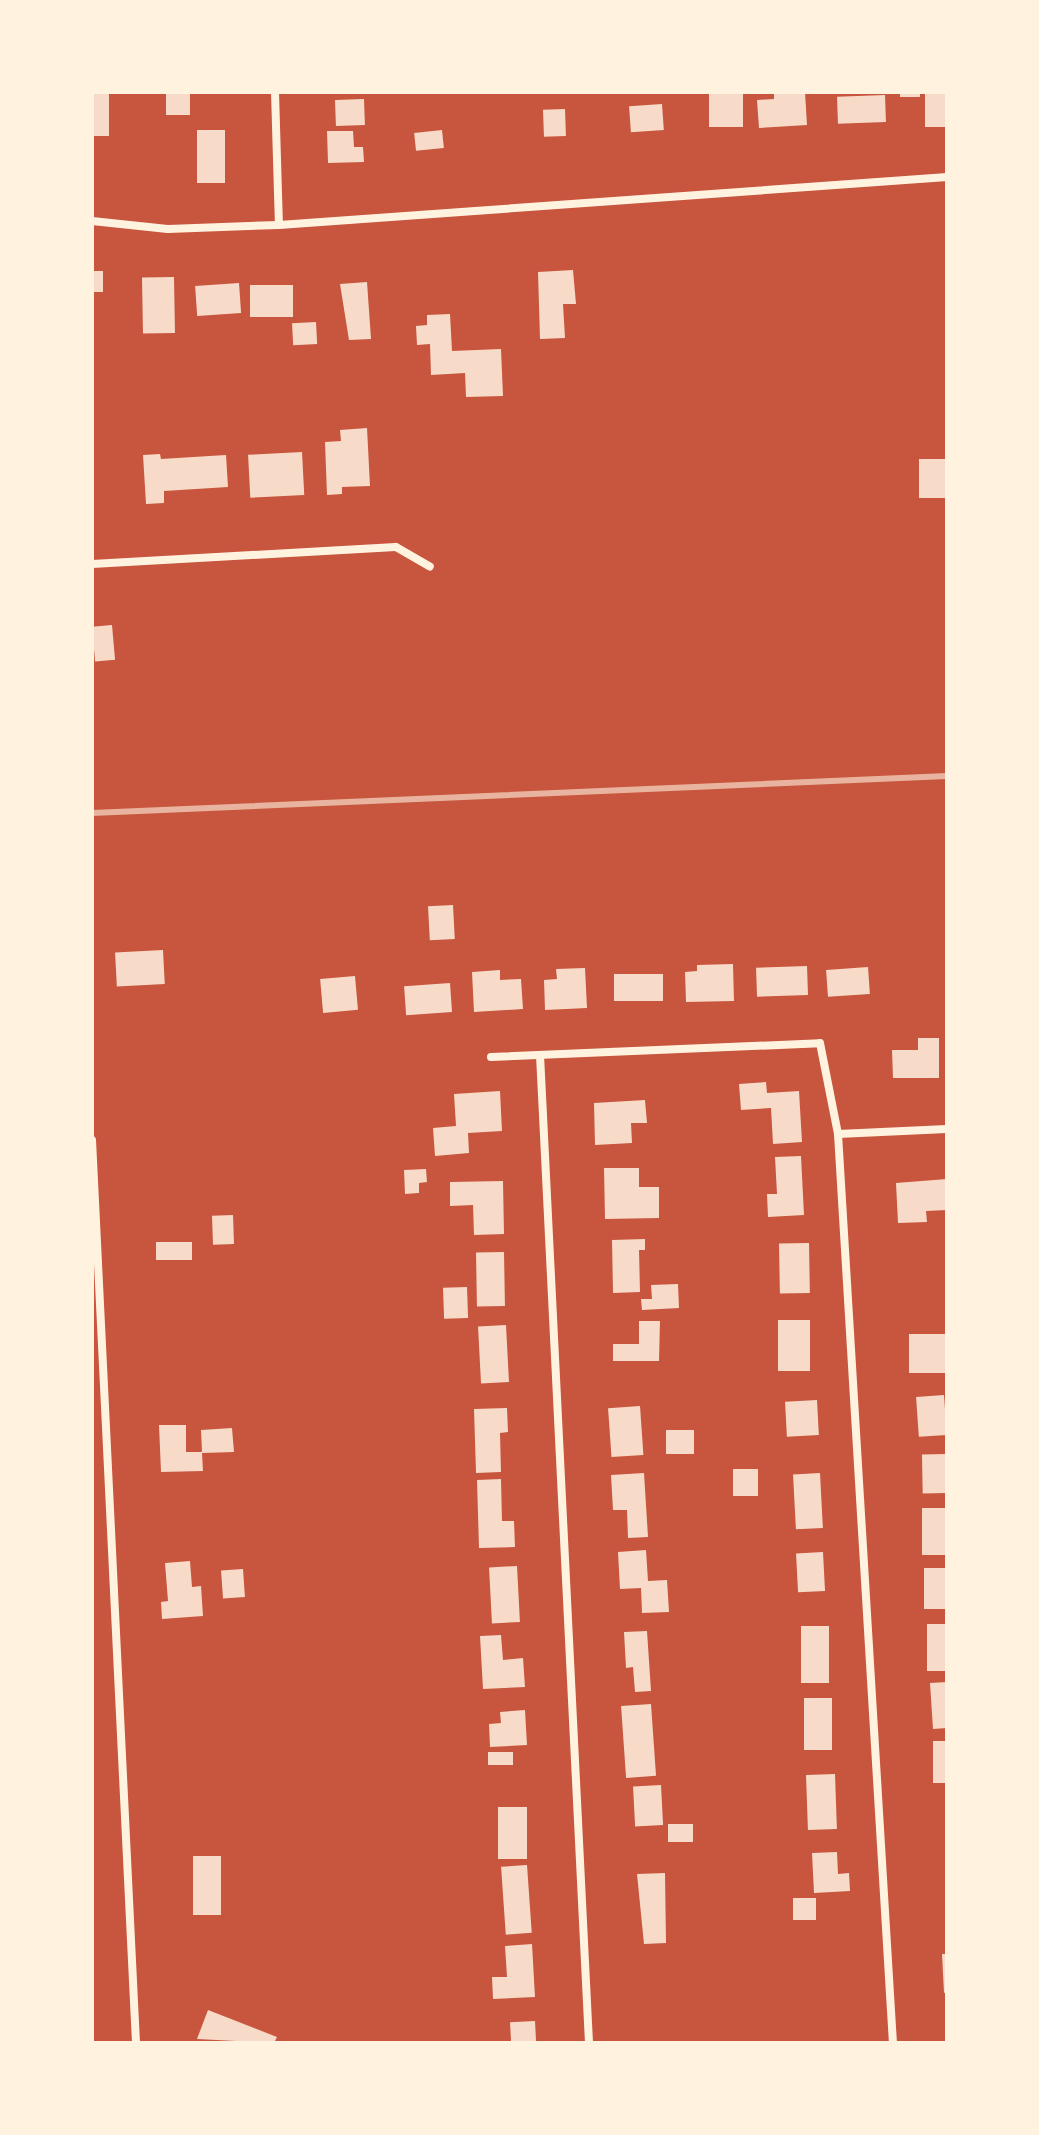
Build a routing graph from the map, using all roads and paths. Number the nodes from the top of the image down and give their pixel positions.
1 (275, 92) edge
2 (947, 177) edge
3 (92, 221) edge
4 (279, 225) junction
5 (92, 564) edge
6 (430, 567) dead end
7 (540, 1055) junction
8 (491, 1057) dead end
9 (947, 1129) edge
10 (838, 1134) junction
11 (92, 1140) edge
12 (136, 2043) edge
13 (589, 2043) edge
14 (893, 2043) edge

1 - 4 street
2 - 4 street
3 - 4 street
5 - 6 street
7 - 8 street
7 - 10 street
7 - 13 street
9 - 10 street
10 - 14 street
11 - 12 street

